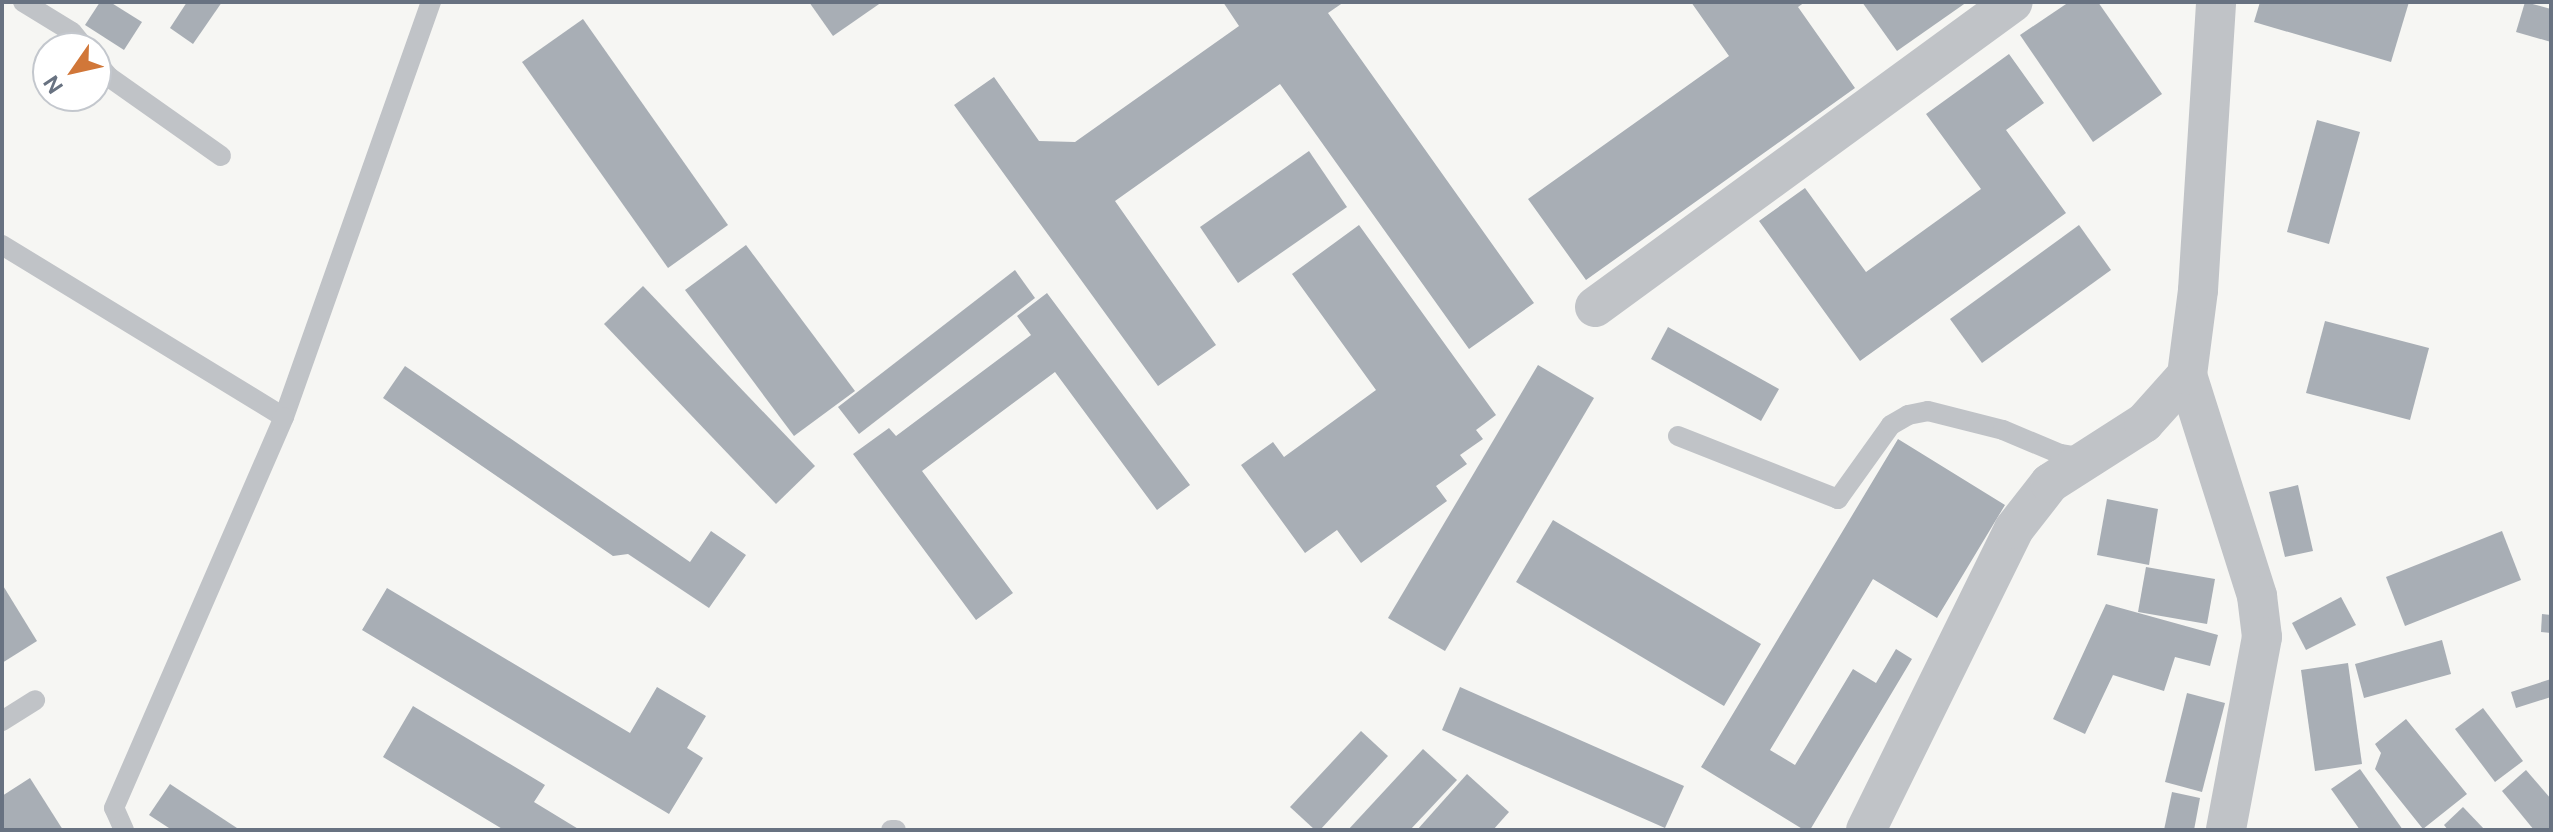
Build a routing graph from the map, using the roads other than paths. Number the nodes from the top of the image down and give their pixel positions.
1 (23, 2) edge
2 (431, 2) edge
3 (2013, 2) edge
4 (2216, 2) edge
5 (72, 32) edge
6 (112, 79) edge
7 (221, 156) dead end
8 (2, 245) edge
9 (1595, 307) dead end
10 (2187, 375) junction
11 (284, 417) junction
12 (1678, 436) dead end
13 (2085, 458) junction
14 (35, 700) dead end
15 (2, 721) edge
16 (124, 830) edge
17 (1866, 830) edge
18 (2226, 830) edge

1 - 5 lane
2 - 11 lane
3 - 9 street
4 - 10 street
6 - 7 lane
8 - 11 lane
10 - 13 street
10 - 18 street
11 - 16 lane
12 - 13 lane
13 - 17 street
14 - 15 lane

